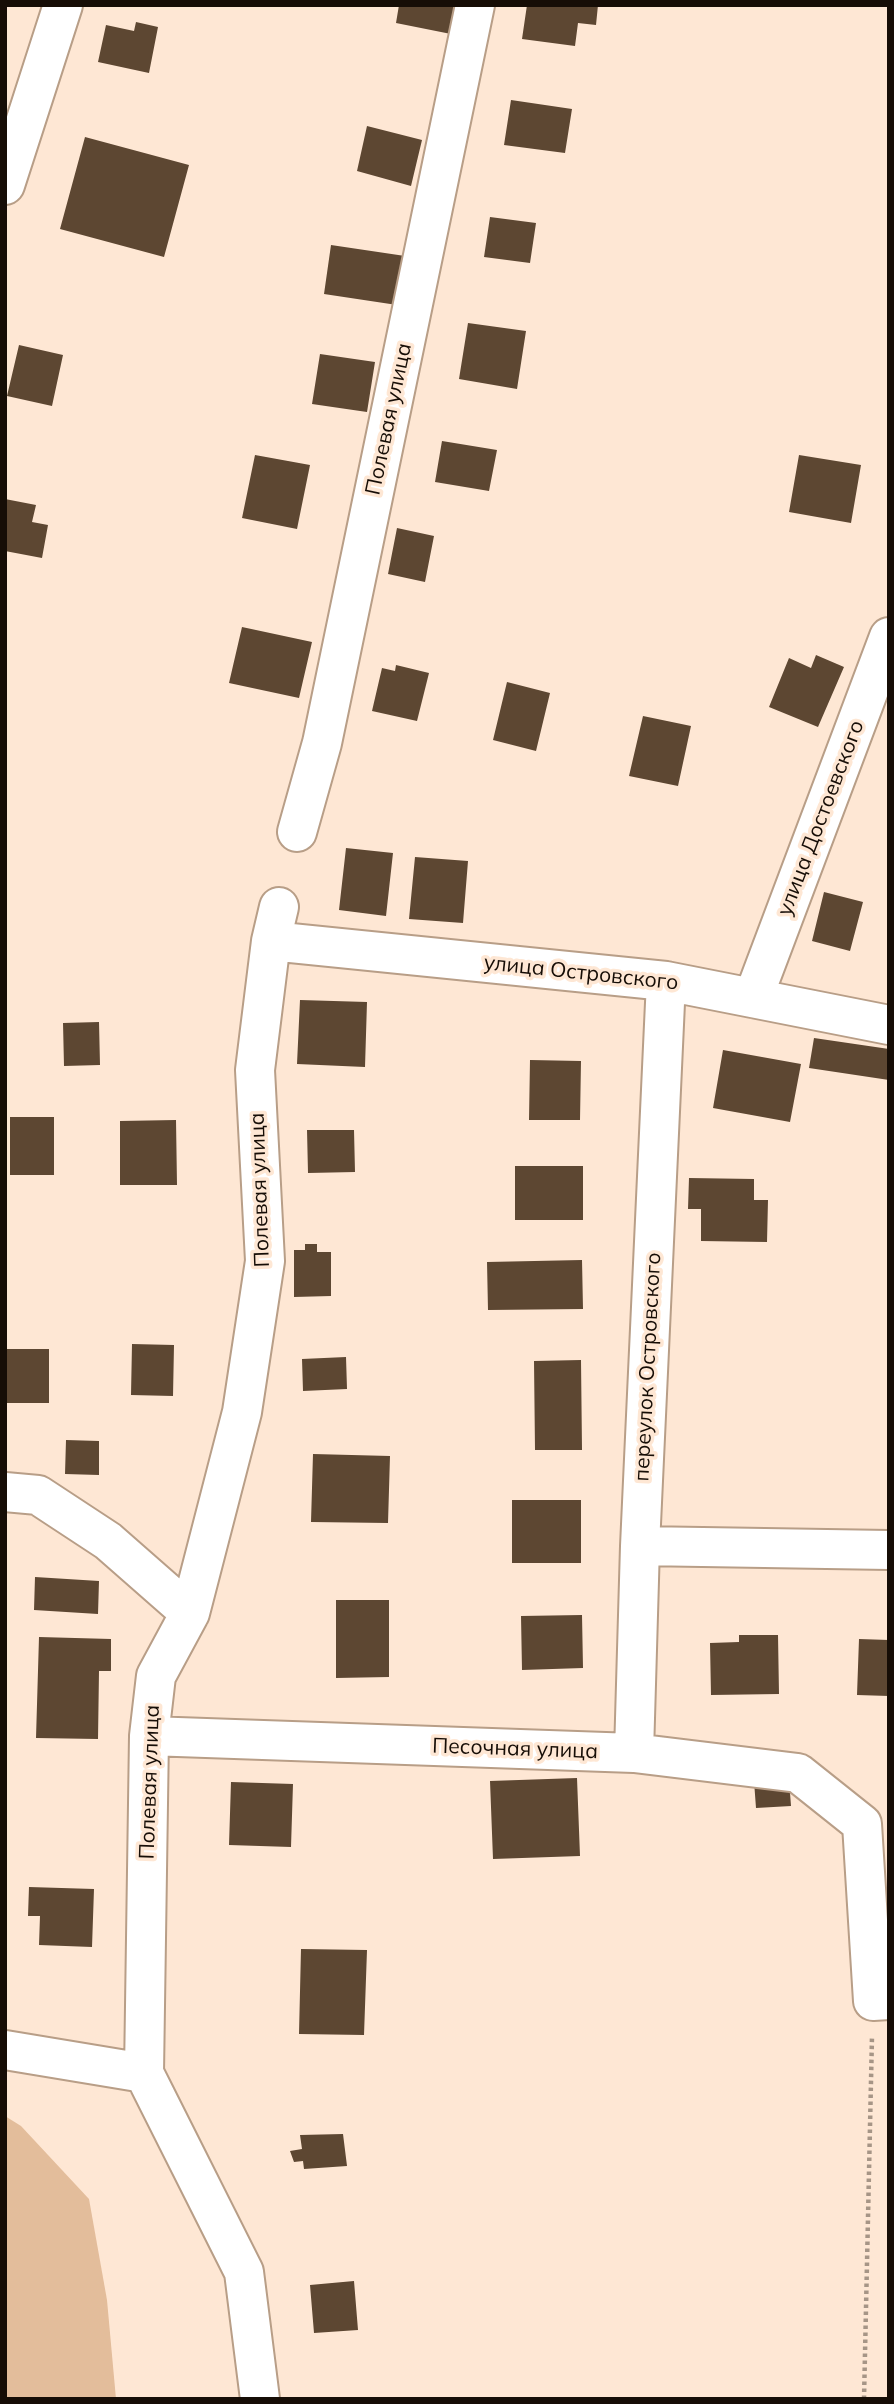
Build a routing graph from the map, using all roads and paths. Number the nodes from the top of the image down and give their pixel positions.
1 (63, 5) edge
2 (475, 5) edge
3 (5, 185) edge
4 (889, 637) edge
5 (298, 832) dead end
6 (275, 924) joint
7 (666, 981) junction
8 (753, 998) junction
9 (889, 1025) edge
10 (5, 1492) edge
11 (640, 1546) junction
12 (889, 1549) edge
13 (190, 1613) junction
14 (149, 1736) junction
15 (634, 1753) junction
16 (881, 2001) edge
17 (5, 2050) edge
18 (144, 2073) junction
19 (260, 2399) edge
20 (864, 2399) edge

1 - 3 street
2 - 5 street, Полевая улица
4 - 8 street, улица Достоевского
6 - 7 street, улица Островского
6 - 13 street, Полевая улица
7 - 8 street, улица Островского
7 - 11 street, переулок Островского
8 - 9 street, улица Островского
10 - 13 street
11 - 12 street
11 - 15 street, переулок Островского
13 - 14 street, Полевая улица
14 - 15 street, Песочная улица
14 - 18 street, Полевая улица
15 - 16 street, Песочная улица
16 - 20 path
17 - 18 street
18 - 19 street, Полевая улица

